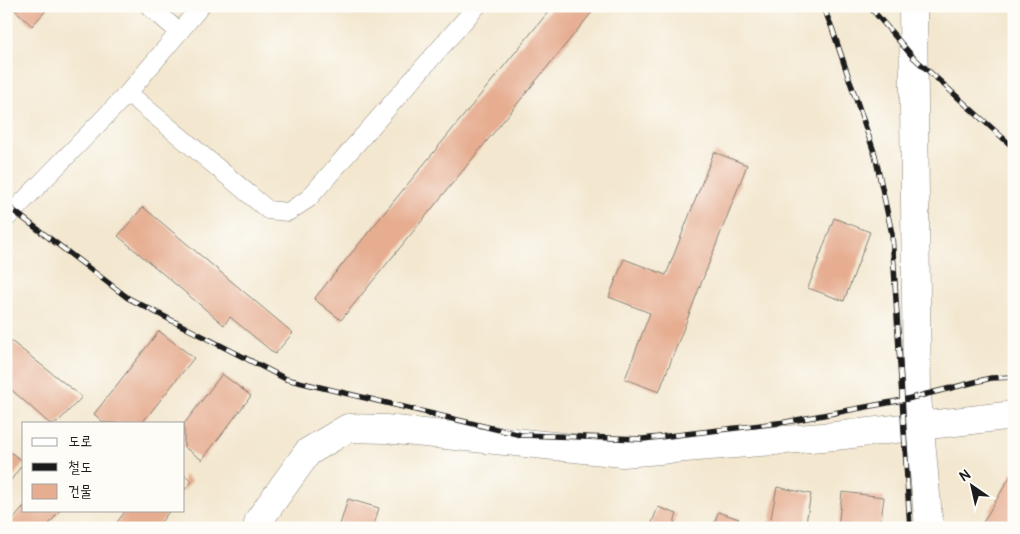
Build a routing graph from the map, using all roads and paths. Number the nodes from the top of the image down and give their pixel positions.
1 (148, 6) edge
2 (202, 6) edge
3 (477, 6) edge
4 (913, 6) edge
5 (179, 32) junction
6 (128, 93) junction
7 (6, 219) edge
8 (1014, 415) edge
9 (257, 528) edge
10 (929, 528) edge

1 - 5 lane
2 - 5 lane
3 - 6 lane
4 - 10 street
5 - 6 lane
6 - 7 lane
8 - 9 street

